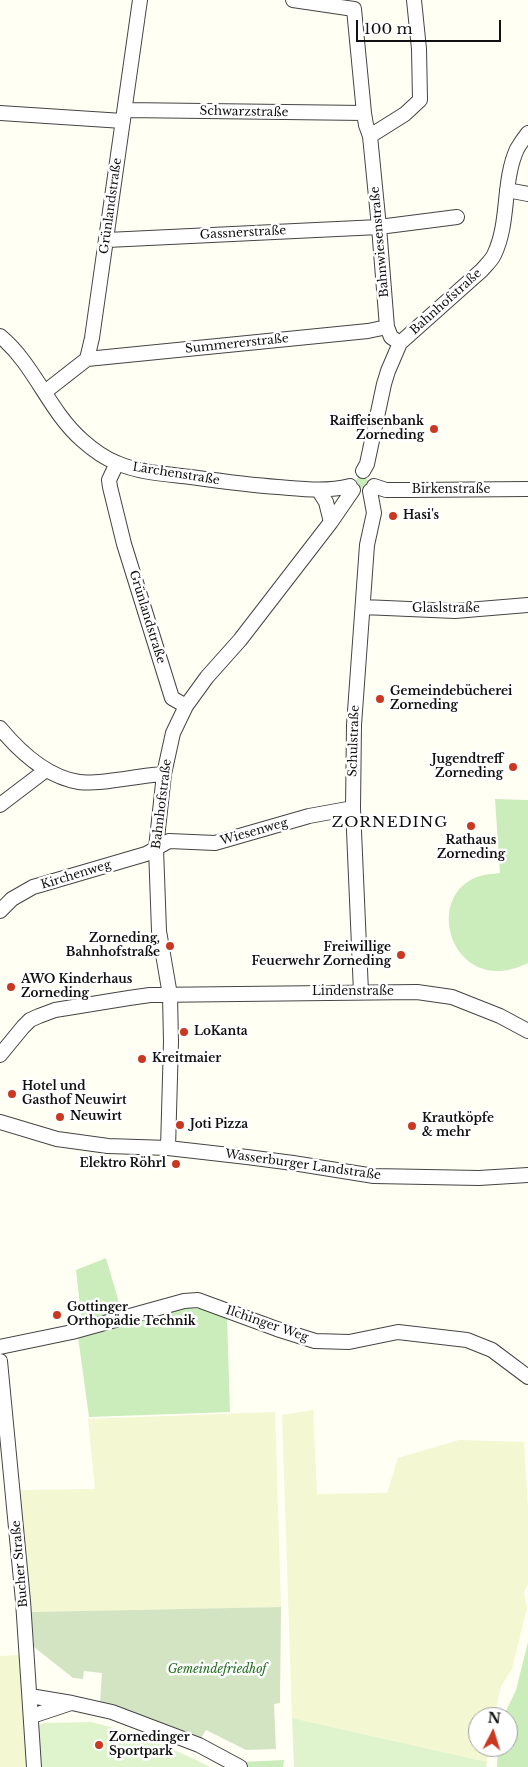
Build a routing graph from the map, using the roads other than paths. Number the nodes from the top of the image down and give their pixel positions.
1 (140, 0) edge
2 (293, 0) edge
3 (414, 0) edge
4 (0, 113) edge
5 (364, 113) junction
6 (124, 116) junction
7 (528, 133) edge
8 (370, 136) junction
9 (507, 190) junction
10 (528, 194) edge
11 (457, 217) dead end
12 (380, 227) junction
13 (107, 240) junction
14 (387, 327) junction
15 (0, 336) edge
16 (400, 343) junction
17 (87, 359) junction
18 (46, 391) junction
19 (117, 463) junction
20 (363, 471) junction
21 (351, 488) junction
22 (372, 489) junction
23 (528, 489) edge
24 (319, 491) junction
25 (332, 522) junction
26 (528, 605) edge
27 (363, 607) junction
28 (186, 706) junction
29 (0, 728) edge
30 (46, 770) junction
31 (164, 774) junction
32 (0, 805) edge
33 (353, 808) junction
34 (156, 848) junction
35 (0, 910) edge
36 (361, 992) junction
37 (170, 995) junction
38 (528, 1031) edge
39 (0, 1055) edge
40 (3, 1127) edge
41 (168, 1148) junction
42 (528, 1175) edge
43 (0, 1347) edge
44 (0, 1361) edge
45 (528, 1377) edge
46 (30, 1696) junction
47 (72, 1702) junction
48 (32, 1716) junction
49 (34, 1767) edge
50 (240, 1767) edge

1 - 6 street, Grünlandstraße
2 - 5 street, Bahnwiesenstraße
3 - 8 street
4 - 6 street, Schwarzstraße
5 - 6 street, Schwarzstraße
5 - 8 street, Bahnwiesenstraße
6 - 13 street, Grünlandstraße
7 - 9 street, Bahnhofstraße
8 - 12 street, Bahnwiesenstraße
9 - 10 street
9 - 16 street, Bahnhofstraße
11 - 12 street, Gassnerstraße
12 - 13 street, Gassnerstraße
12 - 14 street, Bahnwiesenstraße
13 - 17 street, Grünlandstraße
14 - 16 street
14 - 17 street, Summererstraße
15 - 18 street, Lärchenstraße
16 - 20 street, Bahnhofstraße
17 - 18 street
18 - 19 street, Lärchenstraße
19 - 24 street, Lärchenstraße
19 - 28 street, Grünlandstraße
20 - 21 street
20 - 22 street
21 - 22 street
21 - 24 street, Lärchenstraße
21 - 25 street, Bahnhofstraße
22 - 23 street, Birkenstraße
22 - 27 street, Schulstraße
24 - 25 street
25 - 28 street, Bahnhofstraße
26 - 27 street, Glaslstraße
27 - 33 street, Schulstraße
28 - 31 street, Bahnhofstraße
29 - 30 street
30 - 31 street
30 - 32 street
31 - 34 street, Bahnhofstraße
33 - 34 street, Wiesenweg
33 - 36 street, Schulstraße
34 - 35 street, Kirchenweg
34 - 37 street, Bahnhofstraße
36 - 37 street, Lindenstraße
36 - 38 street, Lindenstraße
37 - 39 street, Lindenstraße
37 - 41 street, Bahnhofstraße
40 - 41 street, Wasserburger Landstraße
41 - 42 street, Wasserburger Landstraße
43 - 45 street, Ilchinger Weg
44 - 46 street, Bucher Straße
46 - 47 street
46 - 48 street, Bucher Straße
47 - 48 street
47 - 50 street
48 - 49 street, Bucher Straße

